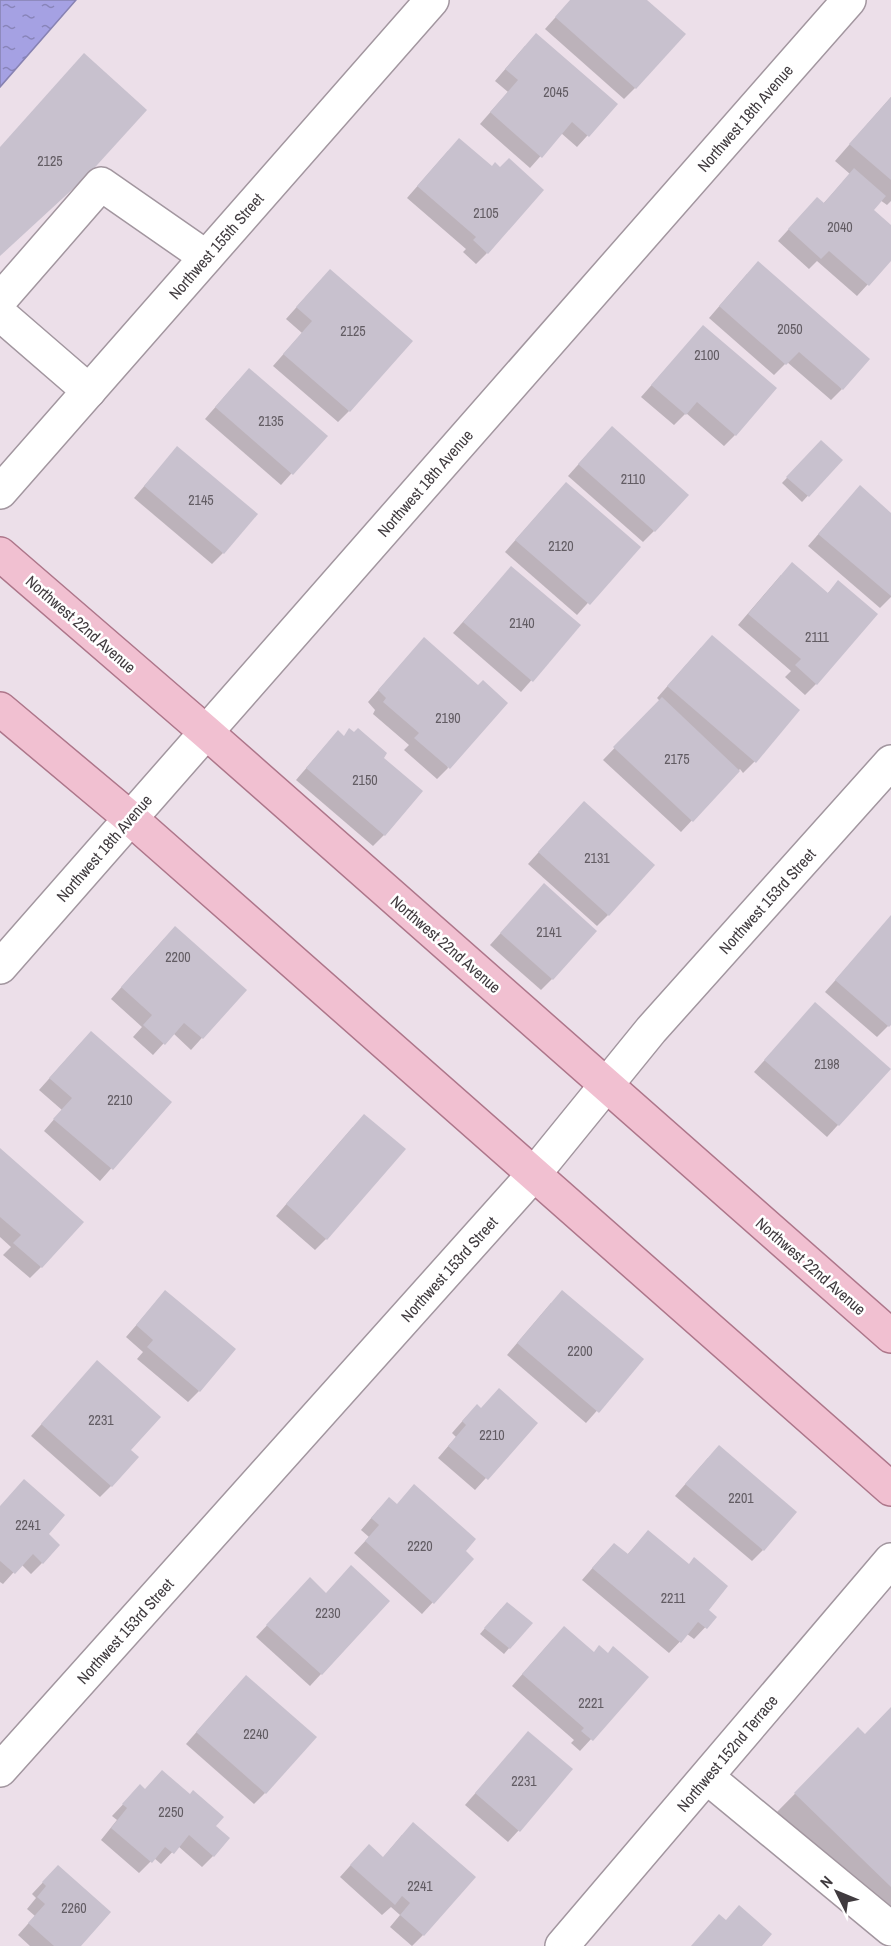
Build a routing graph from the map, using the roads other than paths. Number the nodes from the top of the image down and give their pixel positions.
1 (432, 0) edge
2 (849, 0) edge
3 (206, 258) junction
4 (0, 300) edge
5 (0, 314) edge
6 (89, 391) junction
7 (0, 492) edge
8 (0, 554) edge
9 (0, 709) edge
10 (206, 732) junction
11 (891, 762) edge
12 (130, 818) junction
13 (0, 967) edge
14 (606, 1085) junction
15 (534, 1174) junction
16 (891, 1336) edge
17 (891, 1489) edge
18 (891, 1560) edge
19 (0, 1770) edge
20 (707, 1777) junction
21 (891, 1929) edge
22 (562, 1946) edge

1 - 3 street, Northwest 155th Street
2 - 10 street, Northwest 18th Avenue
3 - 4 street
3 - 6 street, Northwest 155th Street
5 - 6 street
6 - 7 street, Northwest 155th Street
8 - 10 main road, Northwest 22nd Avenue
9 - 12 main road
10 - 12 street, Northwest 18th Avenue
10 - 14 main road, Northwest 22nd Avenue
11 - 14 street, Northwest 153rd Street
12 - 13 street, Northwest 18th Avenue
12 - 15 main road
14 - 15 street, Northwest 153rd Street
14 - 16 main road, Northwest 22nd Avenue
15 - 17 main road
15 - 19 street, Northwest 153rd Street
18 - 20 street, Northwest 152nd Terrace
20 - 21 street
20 - 22 street, Northwest 152nd Terrace

